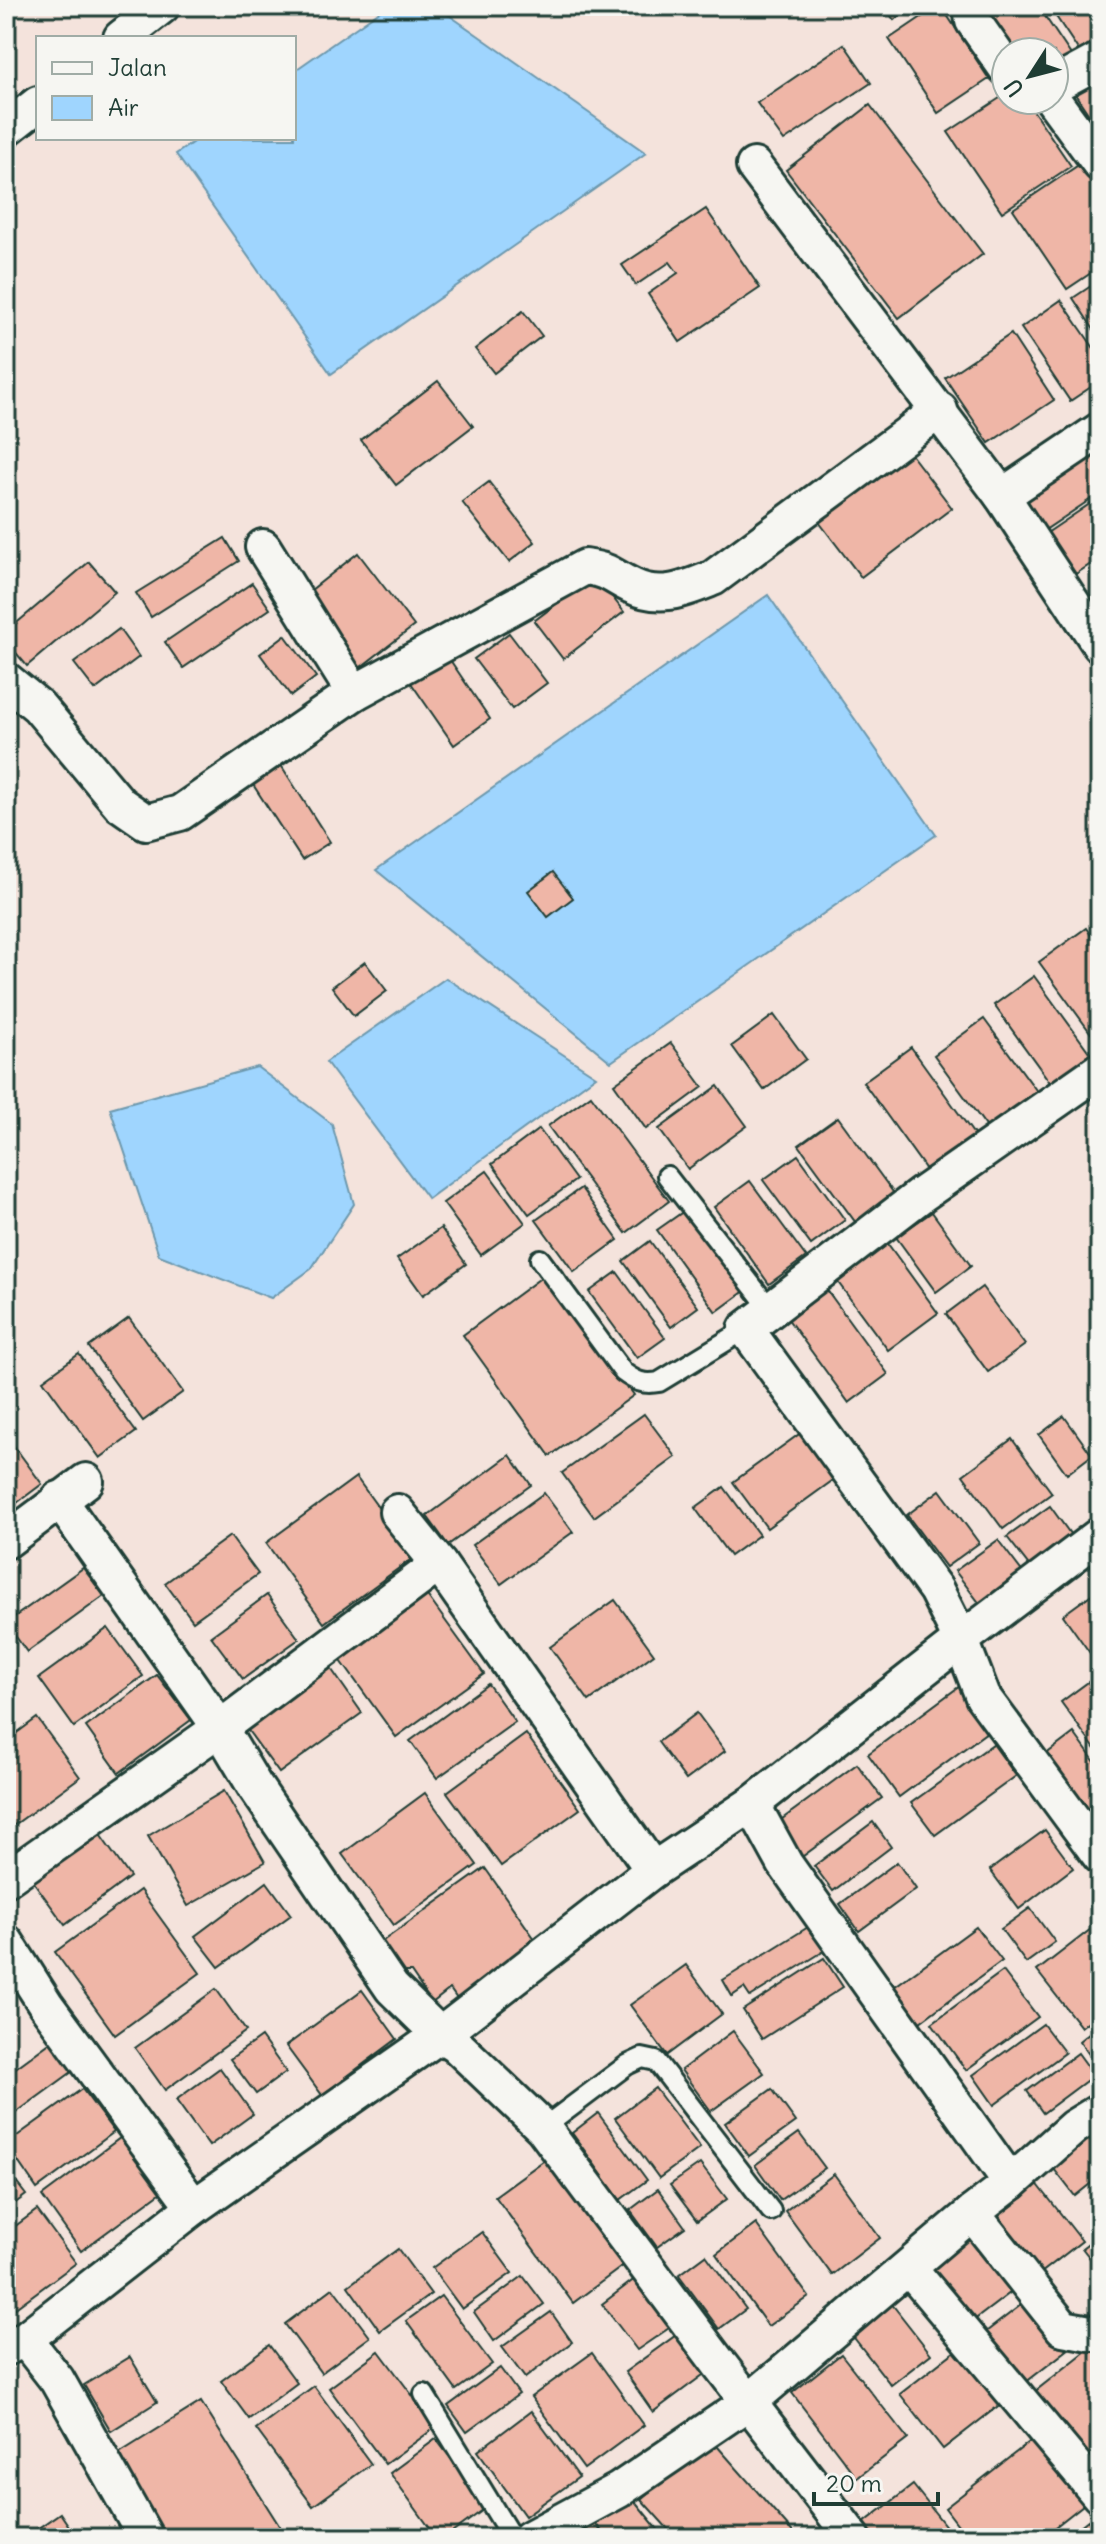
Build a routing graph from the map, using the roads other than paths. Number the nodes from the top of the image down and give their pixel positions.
1 (162, 6) edge
2 (971, 6) edge
3 (124, 36) edge
4 (990, 45) edge
5 (1100, 60) edge
6 (1070, 76) edge
7 (36, 105) edge
8 (1065, 116) edge
9 (7, 126) edge
10 (1100, 164) edge
11 (754, 166) dead end
12 (940, 410) junction
13 (1100, 430) edge
14 (1002, 496) junction
15 (263, 547) dead end
16 (1100, 645) edge
17 (6, 680) edge
18 (354, 693) junction
19 (1100, 1070) edge
20 (667, 1176) dead end
21 (540, 1259) dead end
22 (759, 1319) junction
23 (397, 1512) dead end
24 (1100, 1535) edge
25 (6, 1541) edge
26 (439, 1564) junction
27 (961, 1640) junction
28 (220, 1728) junction
29 (752, 1804) junction
30 (1100, 1856) edge
31 (653, 1870) junction
32 (6, 1879) edge
33 (6, 1942) edge
34 (440, 2035) junction
35 (1100, 2111) edge
36 (543, 2128) junction
37 (1011, 2183) junction
38 (194, 2207) junction
39 (771, 2211) dead end
40 (972, 2213) junction
41 (909, 2268) junction
42 (1100, 2333) edge
43 (15, 2344) edge
44 (424, 2394) dead end
45 (750, 2401) junction
46 (1100, 2496) edge
47 (146, 2538) edge
48 (512, 2538) edge
49 (530, 2538) edge
50 (853, 2538) edge

1 - 3 street
2 - 4 street
5 - 6 street
7 - 9 street
8 - 10 street
11 - 12 street
12 - 14 street
12 - 18 street
13 - 14 street
14 - 16 street
15 - 18 street
17 - 18 street
19 - 22 street
20 - 22 lane
21 - 22 lane
22 - 27 street
23 - 26 street
24 - 27 street
25 - 28 street
26 - 28 street
26 - 31 street
27 - 29 street
27 - 30 street
28 - 32 street
28 - 34 street
29 - 31 street
29 - 37 street
31 - 34 street
33 - 38 street
34 - 36 street
34 - 38 street
35 - 37 street
36 - 39 lane
36 - 45 street
37 - 40 street
38 - 43 street
40 - 41 street
40 - 42 street
41 - 45 street
41 - 46 street
43 - 47 street
44 - 48 lane
45 - 49 street
45 - 50 street

